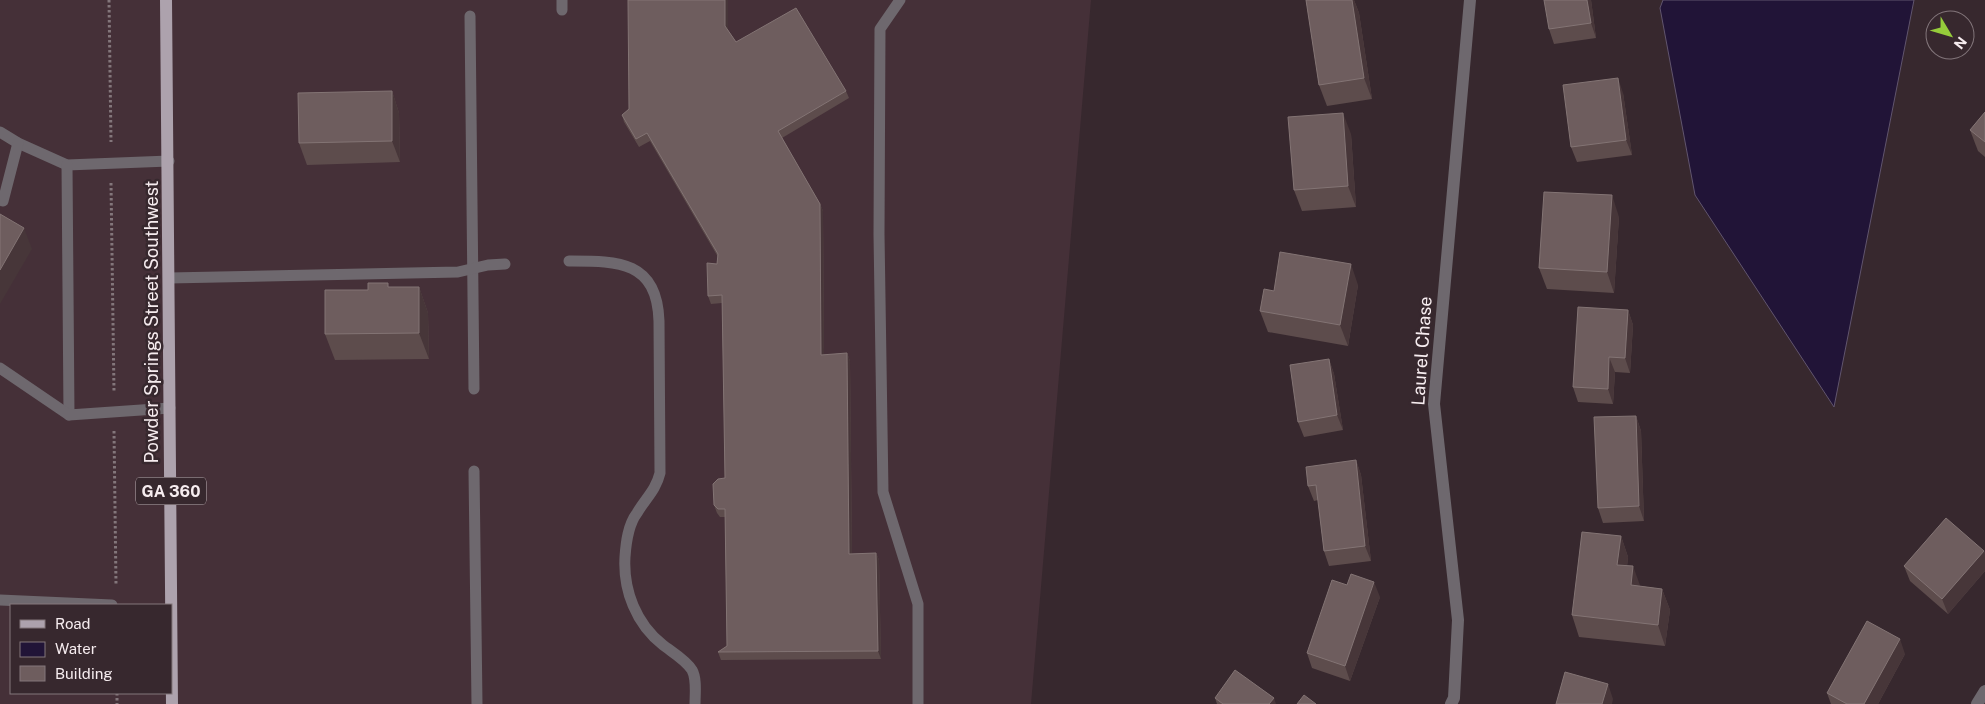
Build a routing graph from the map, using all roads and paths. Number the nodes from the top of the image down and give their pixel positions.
1 (109, 0) edge
2 (166, 0) edge
3 (900, 0) edge
4 (1470, 0) edge
5 (470, 16) dead end
6 (0, 132) edge
7 (18, 142) junction
8 (168, 161) junction
9 (111, 164) junction
10 (67, 165) junction
11 (3, 201) dead end
12 (569, 262) dead end
13 (505, 264) dead end
14 (473, 268) junction
15 (169, 278) junction
16 (0, 368) edge
17 (474, 389) dead end
18 (170, 408) junction
19 (114, 412) junction
20 (69, 415) junction
21 (474, 470) dead end
22 (116, 586) dead end
23 (0, 600) edge
24 (90, 604) edge
25 (171, 604) edge
26 (1985, 691) edge
27 (477, 704) edge
28 (695, 704) edge
29 (918, 704) edge
30 (1451, 704) edge
31 (1977, 704) edge

1 - 9 path
2 - 8 main road, Powder Springs Street Southwest / GA 360
3 - 29 lane
4 - 30 street, Laurel Chase
5 - 14 lane
6 - 7 lane
7 - 10 lane
7 - 11 lane
8 - 9 lane
8 - 15 main road, Powder Springs Street Southwest / GA 360
9 - 10 lane
9 - 19 path
10 - 20 lane
12 - 28 lane
13 - 14 lane
14 - 15 lane
14 - 17 lane
15 - 18 main road, Powder Springs Street Southwest / GA 360
16 - 20 lane
18 - 19 lane
18 - 25 main road, Powder Springs Street Southwest / GA 360
19 - 20 lane
19 - 22 path
21 - 27 lane
23 - 24 lane
26 - 31 street

